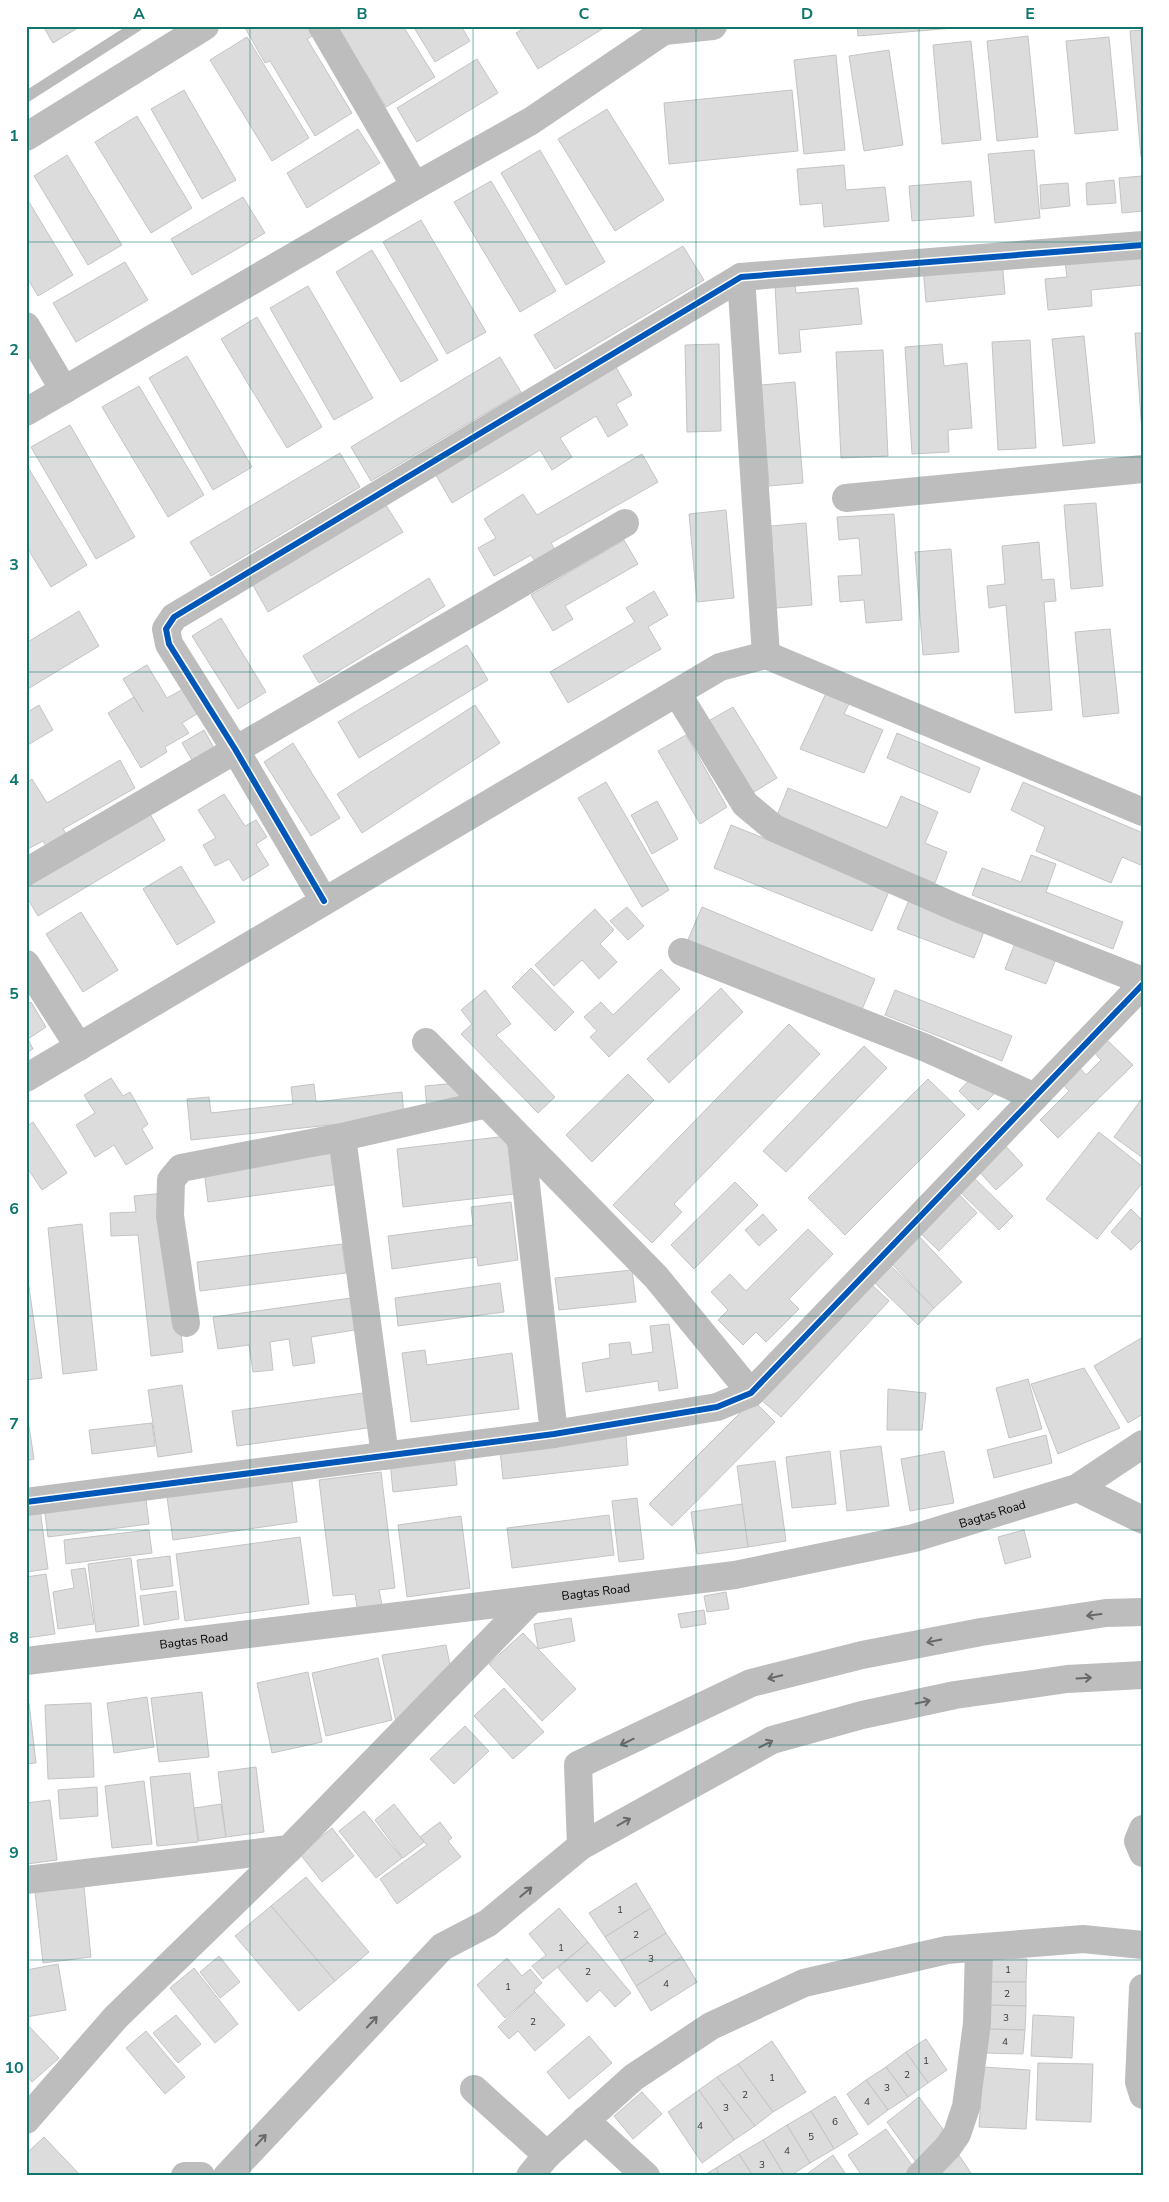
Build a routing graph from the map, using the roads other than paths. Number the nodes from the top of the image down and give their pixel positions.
1 (205, 26) edge
2 (322, 26) edge
3 (713, 26) edge
4 (663, 29) edge
5 (26, 137) edge
6 (415, 186) junction
7 (1143, 245) edge
8 (741, 277) junction
9 (26, 326) edge
10 (64, 390) junction
11 (26, 412) edge
12 (1143, 469) edge
13 (846, 498) dead end
14 (625, 523) dead end
15 (766, 655) junction
16 (677, 693) junction
17 (235, 749) junction
18 (1143, 812) edge
19 (26, 872) edge
20 (324, 900) junction
21 (682, 952) dead end
22 (26, 964) edge
23 (1143, 983) edge
24 (426, 1042) dead end
25 (79, 1047) junction
26 (26, 1078) edge
27 (1035, 1096) junction
28 (488, 1104) junction
29 (342, 1137) junction
30 (522, 1140) junction
31 (186, 1323) dead end
32 (751, 1393) junction
33 (554, 1434) junction
34 (1143, 1444) edge
35 (385, 1456) junction
36 (1077, 1488) junction
37 (26, 1502) edge
38 (1143, 1520) edge
39 (531, 1600) junction
40 (1143, 1612) edge
41 (26, 1661) edge
42 (1143, 1675) edge
43 (1143, 1829) edge
44 (581, 1846) junction
45 (289, 1849) junction
46 (1143, 1853) edge
47 (26, 1880) edge
48 (1143, 1945) edge
49 (979, 1948) junction
50 (1143, 1988) edge
51 (474, 2088) dead end
52 (1143, 2095) edge
53 (26, 2120) edge
54 (586, 2120) junction
55 (547, 2155) junction
56 (186, 2176) edge
57 (201, 2176) edge
58 (227, 2176) edge
59 (530, 2176) edge
60 (646, 2176) edge
61 (920, 2176) edge

1 - 5 street
2 - 6 street
3 - 4 street
4 - 6 street
6 - 10 street
7 - 8 street
8 - 15 street
8 - 17 street
9 - 10 street
10 - 11 street
12 - 13 street
14 - 17 street
15 - 16 street
15 - 18 street
16 - 20 street
16 - 23 street
17 - 19 street
17 - 20 street
20 - 25 street
21 - 27 street
22 - 25 street
23 - 27 street
24 - 28 street
25 - 26 street
27 - 32 street
28 - 29 street
28 - 30 street
29 - 31 street
29 - 35 street
30 - 32 street
30 - 33 street
32 - 33 street
33 - 35 street
34 - 36 street, Bagtas Road
35 - 37 street
36 - 38 street
36 - 39 street, Bagtas Road
39 - 41 street, Bagtas Road
39 - 45 street
40 -> 44 street
44 -> 42 street
43 - 46 street
58 -> 44 street
45 - 47 street
45 - 53 street
48 - 49 street
49 - 54 street
49 - 61 street
50 - 52 street
51 - 55 street
54 - 55 street
54 - 60 street
55 - 59 street
56 - 57 street

